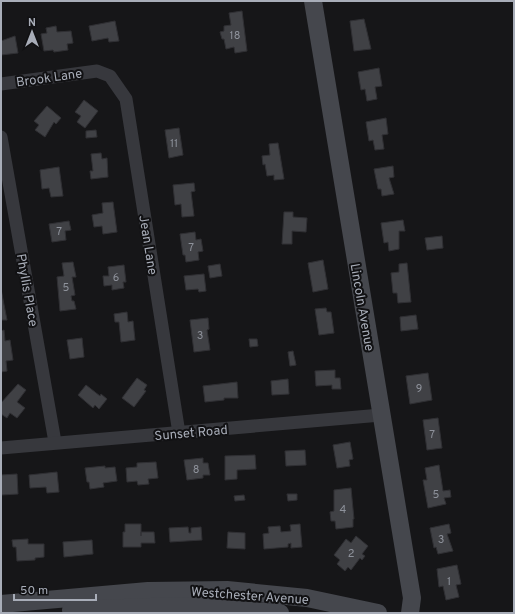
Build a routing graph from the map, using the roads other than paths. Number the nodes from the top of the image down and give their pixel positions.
1 (313, 1) edge
2 (97, 71) joint
3 (1, 84) edge
4 (1, 137) edge
5 (381, 415) junction
6 (179, 433) junction
7 (54, 442) junction
8 (1, 448) edge
9 (2, 605) edge
10 (34, 613) edge
11 (280, 613) edge
12 (378, 613) edge
13 (410, 613) edge

1 - 5 main road, Lincoln Avenue
2 - 3 street, Brook Lane
2 - 6 street, Jean Lane
4 - 7 street, Phyllis Place
5 - 6 street, Sunset Road
5 - 13 main road, Lincoln Avenue
6 - 7 street, Sunset Road
7 - 8 street, Sunset Road
9 - 12 main road, Westchester Avenue
10 - 11 main road, Westchester Avenue

